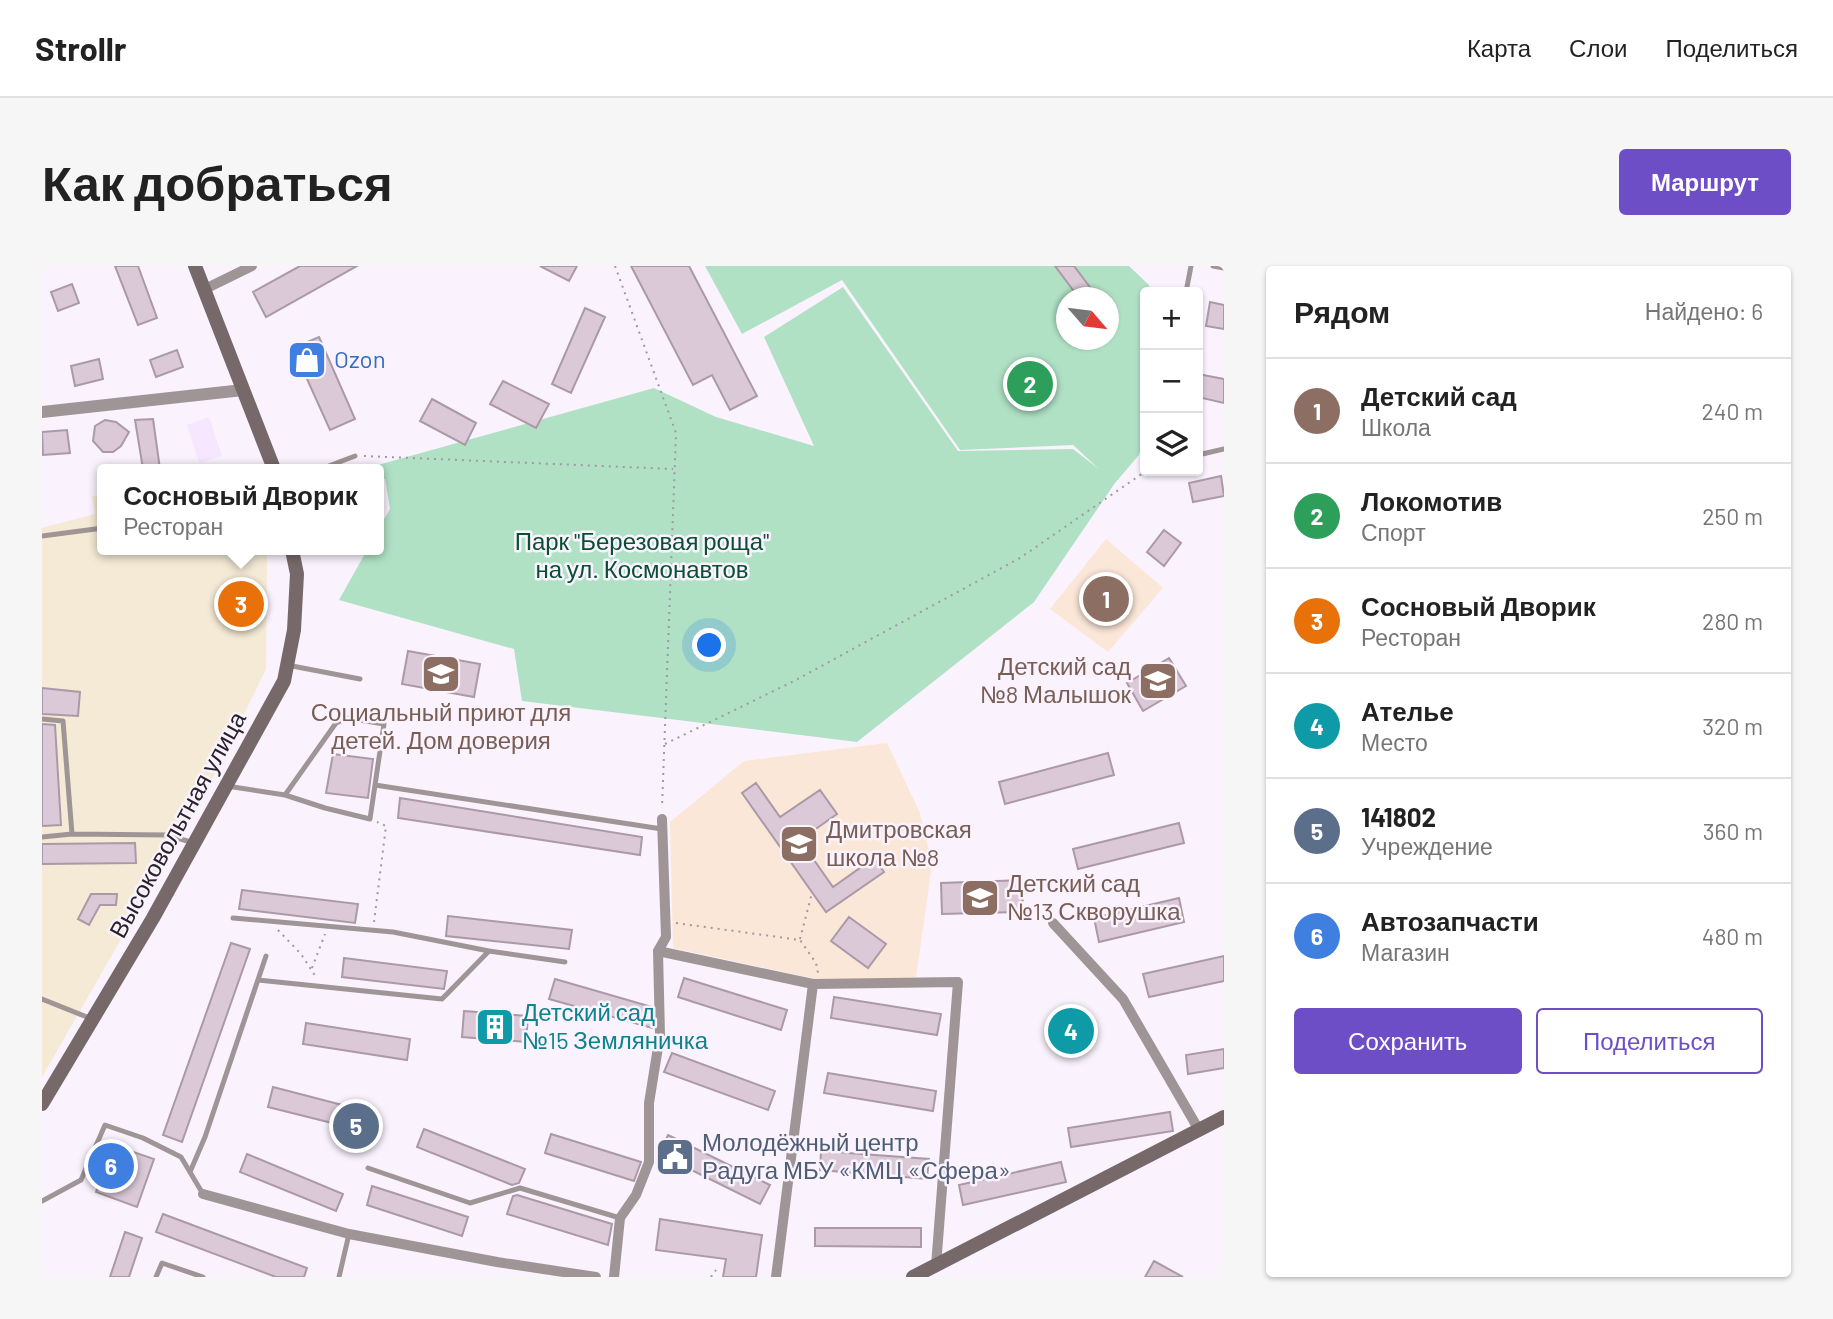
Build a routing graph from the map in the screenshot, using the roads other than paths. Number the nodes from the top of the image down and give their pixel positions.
1 (195, 266) edge
2 (252, 266) edge
3 (1191, 266) edge
4 (1213, 266) edge
5 (1224, 268) edge
6 (1187, 287) edge
7 (205, 289) junction
8 (243, 390) junction
9 (42, 412) edge
10 (1224, 449) edge
11 (1203, 454) edge
12 (355, 456) road end
13 (272, 464) edge
14 (334, 464) edge
15 (97, 529) edge
16 (42, 536) edge
17 (293, 555) edge
18 (287, 665) junction
19 (360, 679) dead end
20 (42, 719) edge
21 (375, 785) junction
22 (228, 786) junction
23 (285, 795) junction
24 (662, 824) joint
25 (72, 834) junction
26 (42, 837) edge
27 (194, 843) junction
28 (233, 918) dead end
29 (1053, 923) dead end
30 (489, 951) junction
31 (658, 951) junction
32 (266, 956) dead end
33 (565, 962) dead end
34 (258, 980) junction
35 (814, 984) junction
36 (42, 999) edge
37 (92, 1019) junction
38 (42, 1104) edge
39 (1224, 1117) edge
40 (1199, 1130) junction
41 (368, 1168) dead end
42 (190, 1172) junction
43 (203, 1194) joint
44 (42, 1201) edge
45 (620, 1218) junction
46 (349, 1234) junction
47 (936, 1266) junction
48 (540, 1273) edge
49 (156, 1277) edge
50 (203, 1277) edge
51 (339, 1277) edge
52 (596, 1277) edge
53 (614, 1277) edge
54 (776, 1277) edge
55 (914, 1277) edge

1 - 7 main road
2 - 7 street
3 - 6 lane
4 - 5 lane
7 - 8 main road
8 - 9 street
8 - 13 main road
10 - 11 lane
12 - 14 lane
15 - 16 lane
17 - 18 main road, Высоковольтная улица
18 - 19 lane
18 - 22 main road, Высоковольтная улица
20 - 25 lane
21 - 23 lane
21 - 23 lane
21 - 24 lane
22 - 23 lane
22 - 27 main road, Высоковольтная улица
24 - 31 street
25 - 26 lane
25 - 27 lane
27 - 37 main road, Высоковольтная улица
28 - 30 lane
29 - 40 street
30 - 33 lane
30 - 34 lane
31 - 35 street
31 - 45 street
32 - 34 lane
34 - 42 lane
35 - 47 street
35 - 54 street
36 - 37 lane
37 - 38 main road, Высоковольтная улица
39 - 40 main road
40 - 47 main road
41 - 45 lane
42 - 43 lane
42 - 44 lane
43 - 46 street
45 - 53 street
46 - 48 street
46 - 51 lane
47 - 55 main road
48 - 52 street
49 - 50 lane

